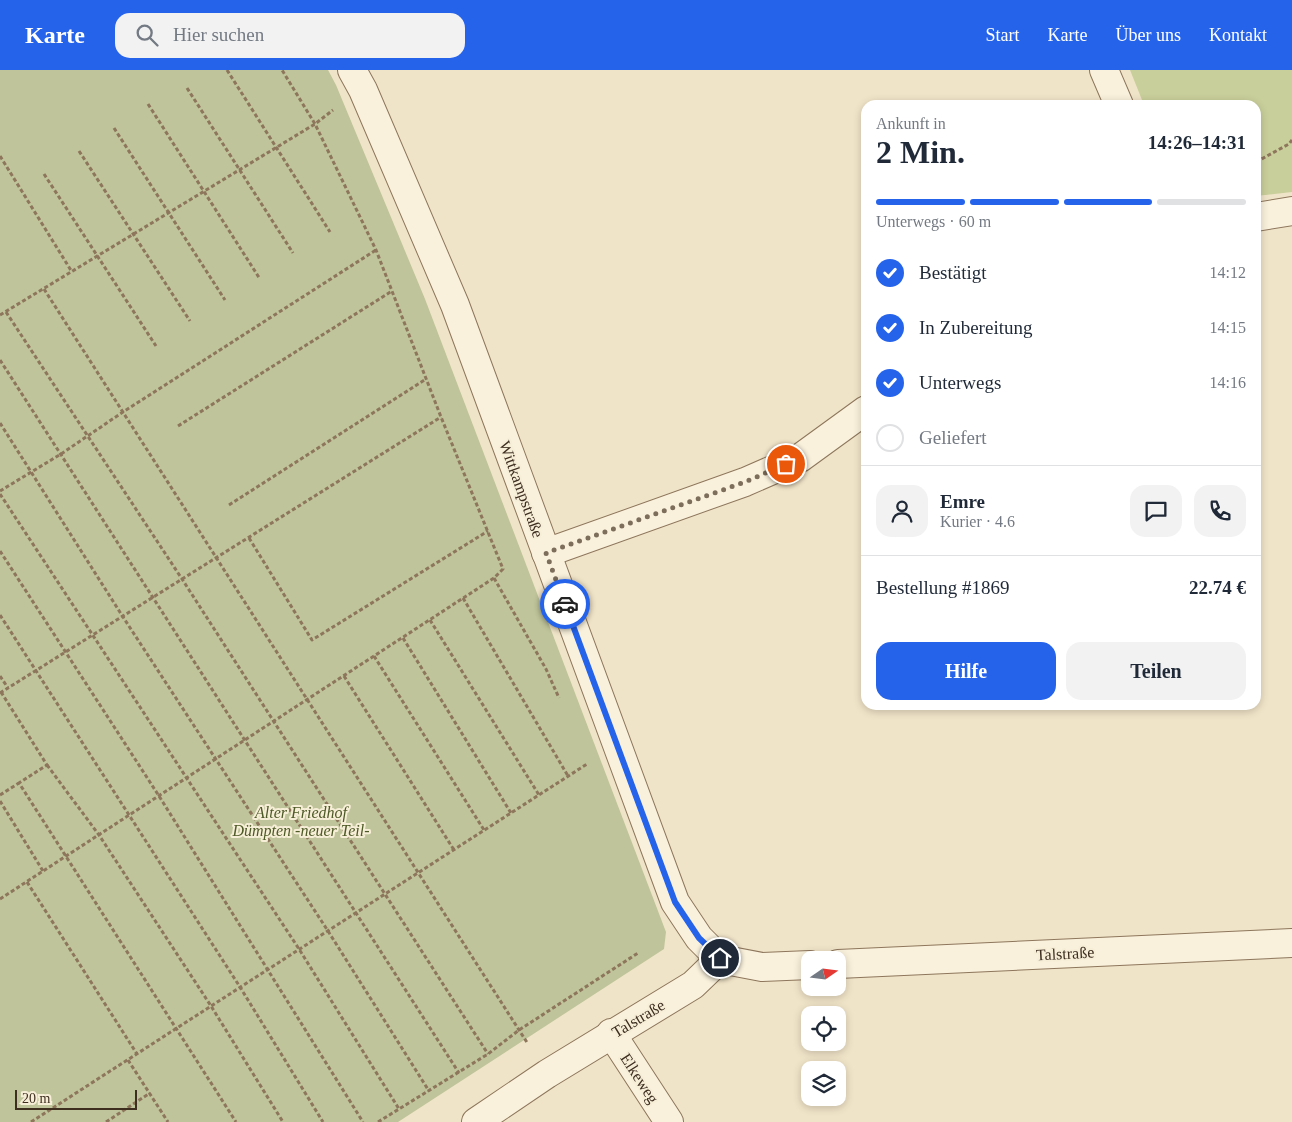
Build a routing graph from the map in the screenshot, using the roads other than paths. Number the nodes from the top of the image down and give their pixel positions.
1 (1104, 70) edge
2 (358, 80) edge
3 (1117, 100) edge
4 (1292, 211) edge
5 (1261, 216) edge
6 (861, 414) edge
7 (546, 553) junction
8 (1292, 943) edge
9 (720, 958) junction
10 (846, 964) edge
11 (801, 965) edge
12 (611, 1034) junction
13 (476, 1122) edge
14 (669, 1122) edge

1 - 3 street
2 - 7 street, Wittkampstraße
4 - 5 street
6 - 7 street
7 - 9 street, Wittkampstraße
8 - 10 street, Talstraße
9 - 11 street
9 - 12 street, Talstraße
12 - 13 street, Talstraße
12 - 14 street, Elkeweg

